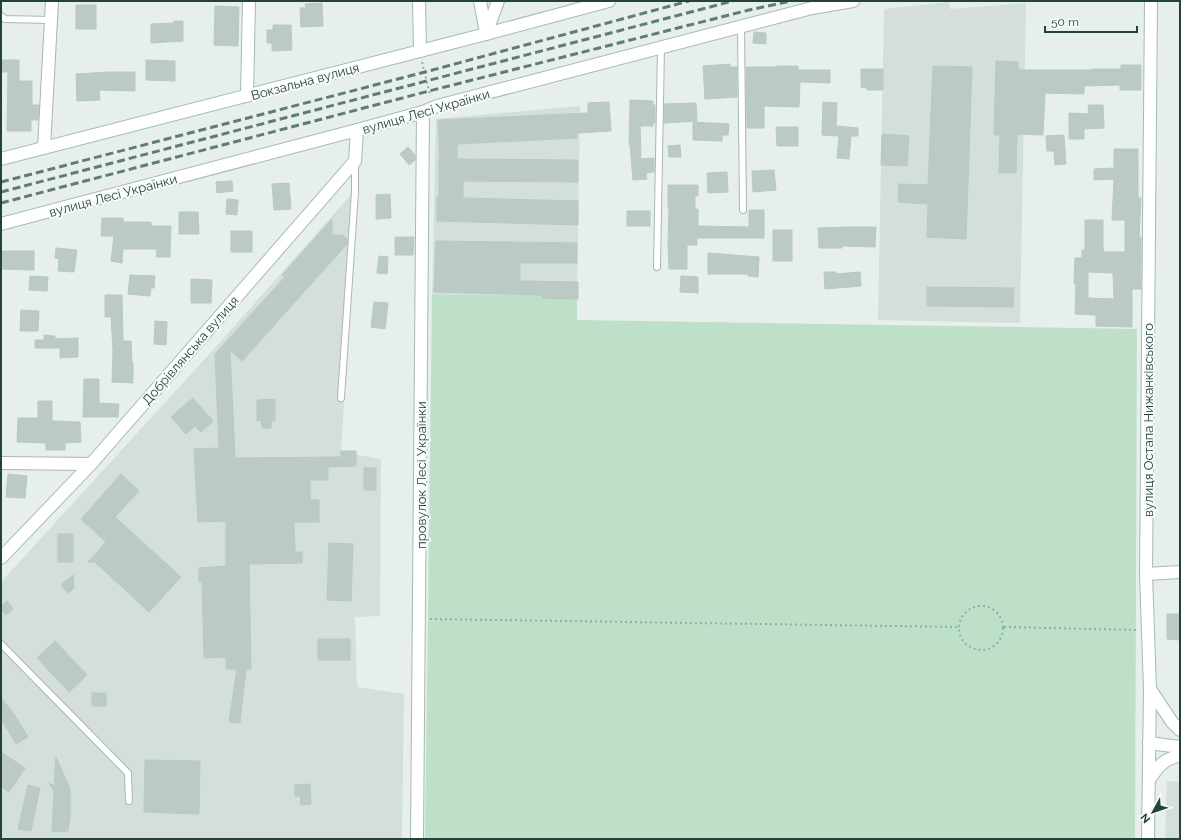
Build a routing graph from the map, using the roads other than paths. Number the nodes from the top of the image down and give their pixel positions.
1 (52, 1) edge
2 (249, 1) edge
3 (419, 1) edge
4 (480, 1) edge
5 (498, 1) edge
6 (609, 1) edge
7 (852, 1) edge
8 (1152, 1) edge
9 (1, 16) edge
10 (51, 20) junction
11 (741, 27) junction
12 (486, 34) junction
13 (661, 48) junction
14 (420, 51) junction
15 (247, 96) junction
16 (423, 112) junction
17 (357, 130) junction
18 (44, 148) junction
19 (1, 159) edge
20 (354, 161) junction
21 (743, 210) dead end
22 (1, 224) edge
23 (657, 267) dead end
24 (341, 398) dead end
25 (1, 463) edge
26 (91, 464) junction
27 (1, 558) edge
28 (1180, 572) edge
29 (1146, 574) junction
30 (1, 644) edge
31 (1150, 689) junction
32 (1180, 730) edge
33 (1149, 743) junction
34 (1180, 747) edge
35 (1180, 755) edge
36 (1149, 780) junction
37 (128, 801) dead end
38 (417, 839) edge
39 (1148, 839) edge

1 - 10 street
2 - 15 street
3 - 14 street
4 - 12 street
5 - 12 street
6 - 12 street, Вокзальна вулиця
7 - 11 street, вулиця Лесі Українки
8 - 29 street, вулиця Остапа Нижанківського
9 - 10 lane
10 - 18 street
11 - 13 street, вулиця Лесі Українки
11 - 21 lane
12 - 14 street, Вокзальна вулиця
13 - 16 street, вулиця Лесі Українки
13 - 23 lane
14 - 15 street, Вокзальна вулиця
15 - 18 street, Вокзальна вулиця
16 - 17 street, вулиця Лесі Українки
16 - 38 street, провулок Лесі Українки
17 - 20 street
17 - 22 street, вулиця Лесі Українки
18 - 19 street, Вокзальна вулиця
20 - 24 lane
20 - 26 street, Добрівлянська вулиця
25 - 26 street
26 - 27 street, Добрівлянська вулиця
28 - 29 street
29 - 31 street, вулиця Остапа Нижанківського
30 - 37 lane
31 - 32 street
31 - 33 street, вулиця Остапа Нижанківського
33 - 34 street
33 - 36 street, вулиця Остапа Нижанківського
35 - 36 street
36 - 39 street, вулиця Остапа Нижанківського

